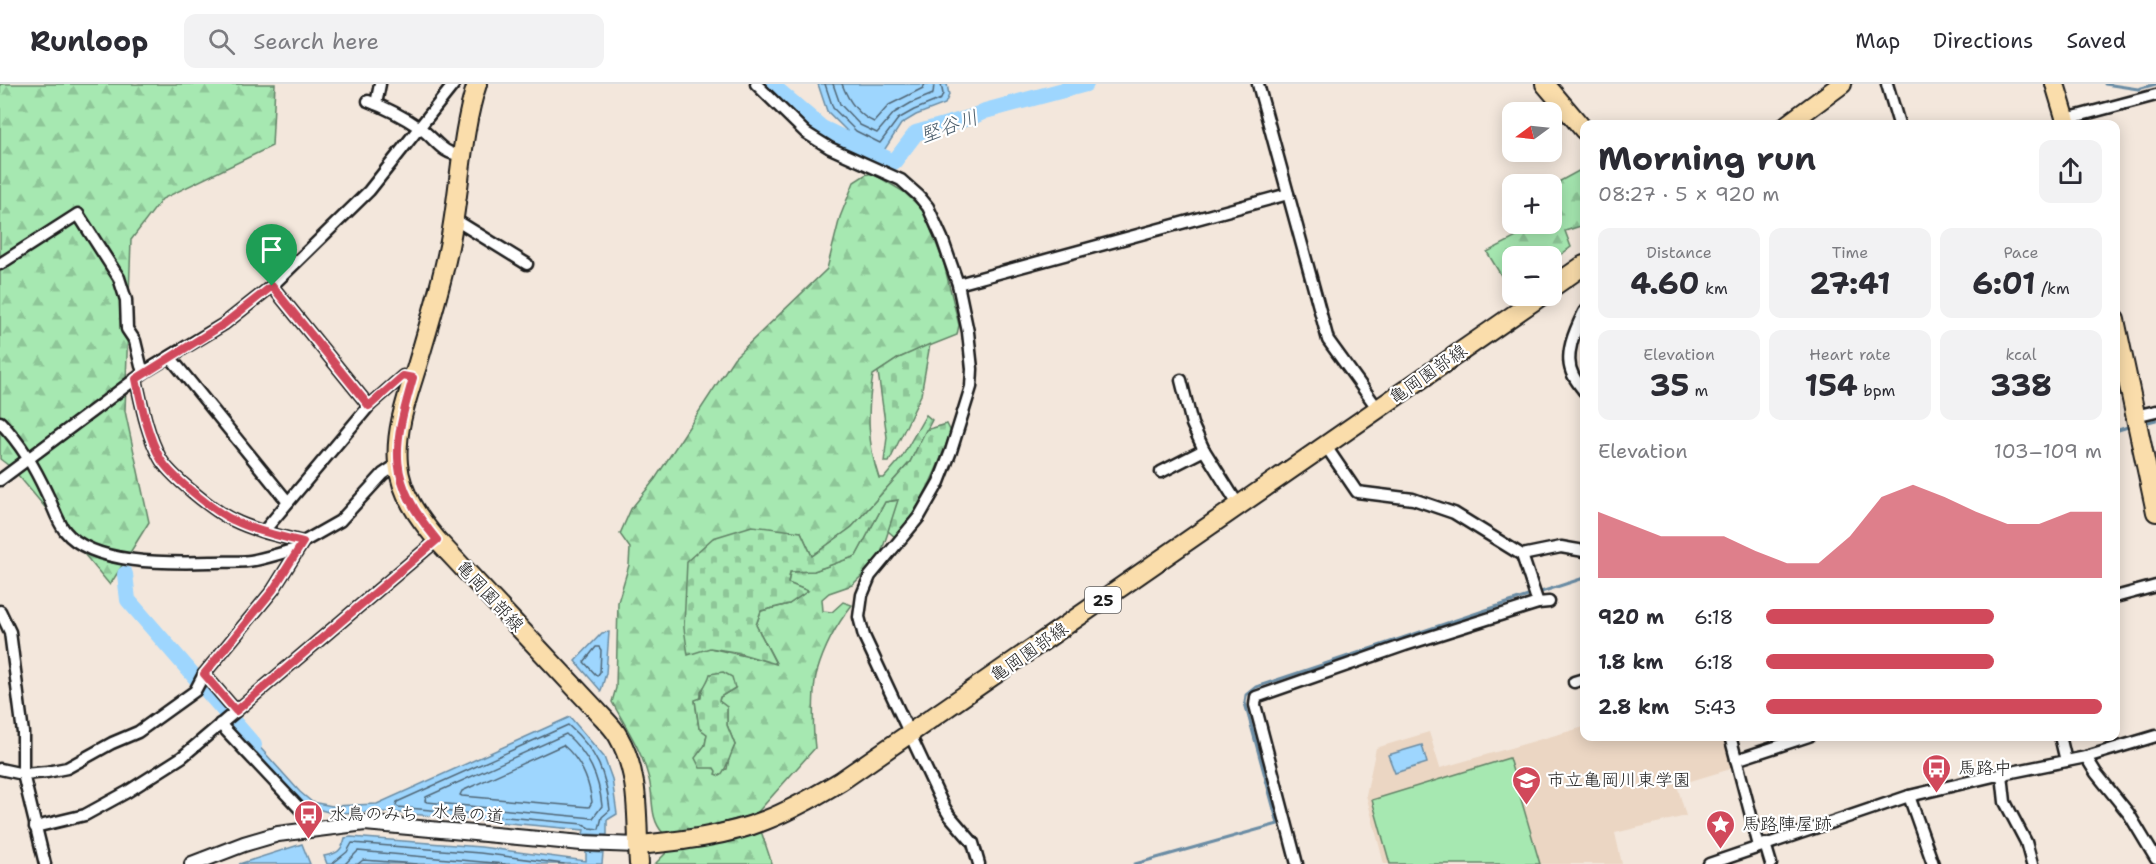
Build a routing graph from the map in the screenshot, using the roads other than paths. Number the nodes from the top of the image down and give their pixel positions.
1 (380, 84) edge
2 (454, 84) edge
3 (477, 84) edge
4 (756, 84) edge
5 (1258, 84) edge
6 (1545, 84) edge
7 (1842, 84) edge
8 (1887, 84) edge
9 (2055, 84) edge
10 (2156, 95) edge
11 (1793, 120) edge
12 (1898, 120) edge
13 (2066, 120) edge
14 (2074, 120) edge
15 (1580, 125) edge
16 (419, 128) junction
17 (464, 156) junction
18 (1288, 194) junction
19 (454, 219) junction
20 (0, 264) edge
21 (527, 264) dead end
22 (1580, 268) edge
23 (1562, 280) edge
24 (958, 284) junction
25 (272, 286) junction
26 (1527, 306) edge
27 (1580, 320) edge
28 (2120, 344) edge
29 (170, 357) junction
30 (146, 372) junction
31 (413, 378) junction
32 (136, 379) junction
33 (1181, 381) dead end
34 (1580, 385) edge
35 (369, 406) junction
36 (1378, 409) junction
37 (2156, 411) edge
38 (2135, 416) junction
39 (0, 422) edge
40 (1325, 445) junction
41 (1204, 450) junction
42 (30, 459) junction
43 (398, 464) junction
44 (1161, 472) dead end
45 (0, 480) edge
46 (288, 502) junction
47 (1239, 506) junction
48 (2156, 512) edge
49 (264, 531) junction
50 (437, 540) junction
51 (301, 545) junction
52 (1580, 550) edge
53 (1522, 555) junction
54 (2156, 586) edge
55 (2120, 596) edge
56 (0, 611) edge
57 (204, 674) junction
58 (236, 711) junction
59 (220, 724) junction
60 (909, 734) junction
61 (2156, 736) edge
62 (1731, 741) edge
63 (1794, 741) edge
64 (2061, 741) edge
65 (2086, 758) junction
66 (1736, 760) junction
67 (2066, 761) junction
68 (0, 769) edge
69 (23, 774) junction
70 (2002, 774) junction
71 (1909, 796) junction
72 (301, 810) dead end
73 (36, 827) junction
74 (638, 845) junction
75 (1762, 845) junction
76 (2156, 859) edge
77 (45, 864) edge
78 (192, 864) edge
79 (639, 864) edge
80 (979, 864) edge
81 (1298, 864) edge
82 (1709, 864) edge
83 (1771, 864) edge
84 (1933, 864) edge
85 (2032, 864) edge

1 - 16 street
2 - 16 street
3 - 17 main road, 亀岡園部線
4 - 24 street
5 - 18 street
6 - 15 main road
7 - 11 main road
8 - 12 street
9 - 13 main road
10 - 14 street
16 - 17 street
16 - 25 street
17 - 19 main road, 亀岡園部線
18 - 24 street
18 - 36 street
19 - 21 street
19 - 31 main road, 亀岡園部線
20 - 30 street
22 - 23 main road
24 - 60 street
25 - 29 street
25 - 35 street
26 - 36 main road, 亀岡園部線 / 25
27 - 34 street
28 - 38 main road
29 - 30 street
29 - 46 street
30 - 32 street
31 - 35 street
31 - 43 main road, 亀岡園部線
32 - 42 street
32 - 49 street
33 - 41 street
35 - 46 street
36 - 40 main road, 亀岡園部線 / 25
37 - 38 street
38 - 48 main road
39 - 42 street
40 - 47 main road, 亀岡園部線 / 25
40 - 53 street
41 - 44 street
41 - 47 street
42 - 45 street
42 - 51 street
43 - 50 main road, 亀岡園部線
43 - 51 street
46 - 49 street
47 - 60 main road, 亀岡園部線 / 25
49 - 51 street
50 - 58 street
50 - 74 main road, 亀岡園部線
51 - 57 street
52 - 53 street
53 - 81 street
54 - 55 street
56 - 69 street
57 - 58 street
57 - 69 street
58 - 59 street
59 - 72 street
59 - 73 street
60 - 74 main road, 亀岡園部線 / 25
60 - 80 street
61 - 65 street
62 - 66 street
63 - 66 street
64 - 67 street
65 - 67 street
65 - 76 street
66 - 75 street
67 - 70 street
68 - 69 street
69 - 73 street
70 - 71 street
70 - 85 street
71 - 75 street
71 - 84 street
73 - 77 street
74 - 78 street, 水鳥の道
74 - 79 main road, 亀岡園部線
75 - 82 street
75 - 83 street

